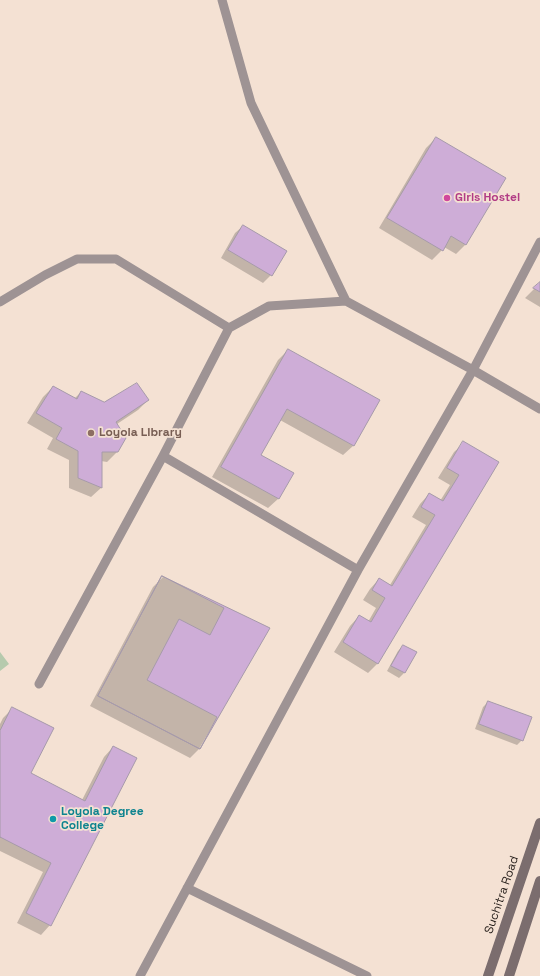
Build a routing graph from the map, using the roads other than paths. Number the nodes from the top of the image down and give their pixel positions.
1 (222, 0) edge
2 (540, 242) edge
3 (0, 302) edge
4 (346, 302) junction
5 (229, 328) junction
6 (473, 370) junction
7 (539, 406) edge
8 (163, 456) junction
9 (358, 570) junction
10 (39, 684) dead end
11 (540, 823) edge
12 (540, 881) edge
13 (187, 888) junction
14 (140, 976) edge
15 (367, 976) edge
16 (488, 976) edge
17 (508, 976) edge

1 - 4 lane
2 - 6 lane
3 - 5 lane
4 - 5 lane
4 - 6 lane
5 - 8 lane
6 - 7 lane
6 - 9 lane
8 - 9 lane
8 - 10 lane
9 - 13 lane
11 - 16 main road, Suchitra Road
12 - 17 main road
13 - 14 lane
13 - 15 lane

